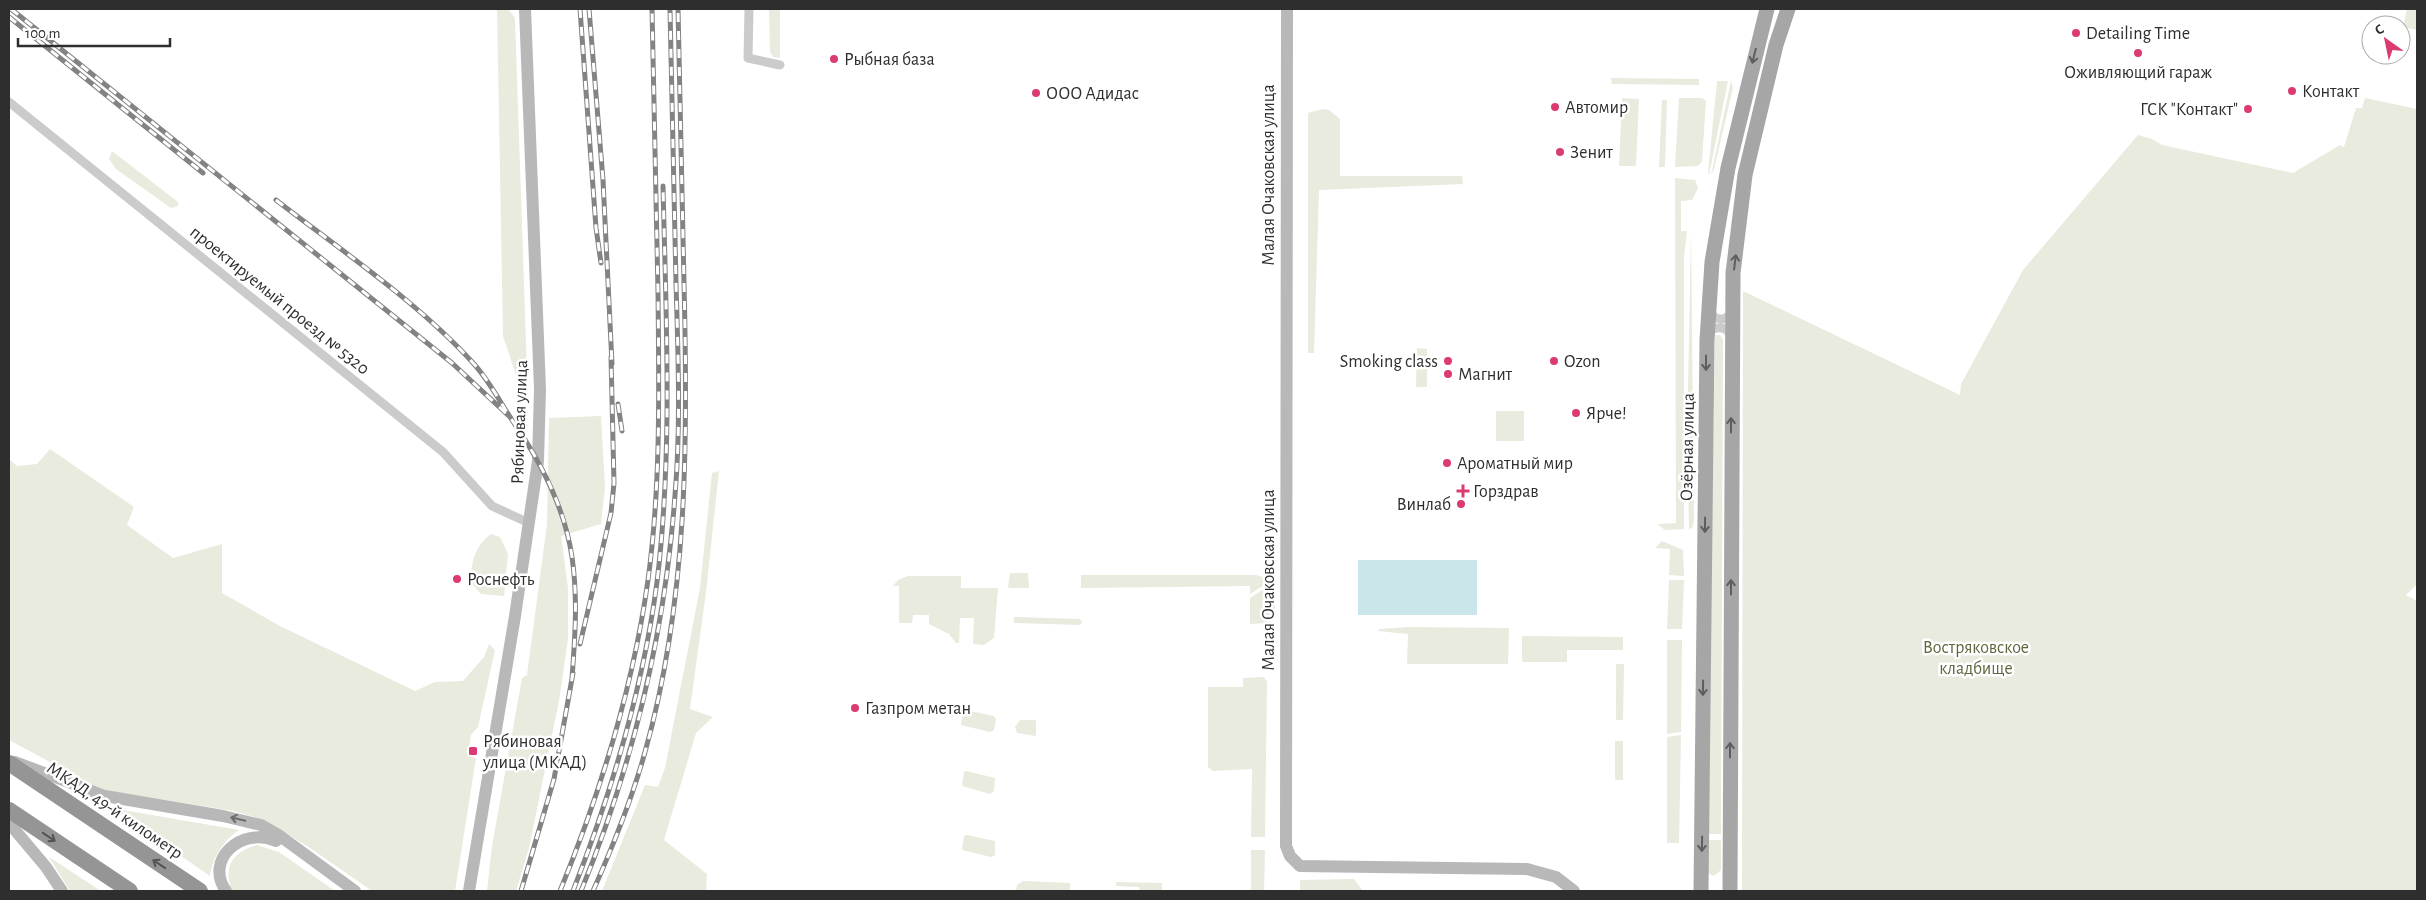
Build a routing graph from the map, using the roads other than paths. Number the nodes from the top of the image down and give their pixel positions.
1 (525, 9) edge
2 (749, 9) edge
3 (1287, 9) edge
4 (1766, 9) edge
5 (1788, 9) edge
6 (780, 64) dead end
7 (9, 102) edge
8 (1709, 306) junction
9 (1733, 308) junction
10 (1706, 340) junction
11 (1732, 340) junction
12 (529, 523) junction
13 (9, 762) edge
14 (9, 810) edge
15 (9, 823) edge
16 (295, 849) junction
17 (472, 866) junction
18 (62, 891) edge
19 (130, 891) edge
20 (200, 891) edge
21 (226, 891) edge
22 (355, 891) edge
23 (461, 891) edge
24 (469, 891) edge
25 (1574, 891) edge
26 (1701, 891) edge
27 (1730, 891) edge

1 - 12 street, Рябиновая улица
2 - 6 street
3 - 25 street, Малая Очаковская улица
4 -> 8 main road, Озёрная улица
9 -> 5 main road
7 - 12 street, проектируемый проезд № 5320
8 - 9 street
8 - 10 main road, Озёрная улица
9 - 11 main road
10 - 11 street
10 -> 26 main road, Озёрная улица
27 -> 11 main road
12 - 17 street, Рябиновая улица
16 -> 13 street
20 -> 13 highway, МКАД, 49-й километр
14 -> 19 highway
15 - 18 street
16 - 21 street
16 - 22 street
17 - 23 street
17 - 24 street, Рябиновая улица

